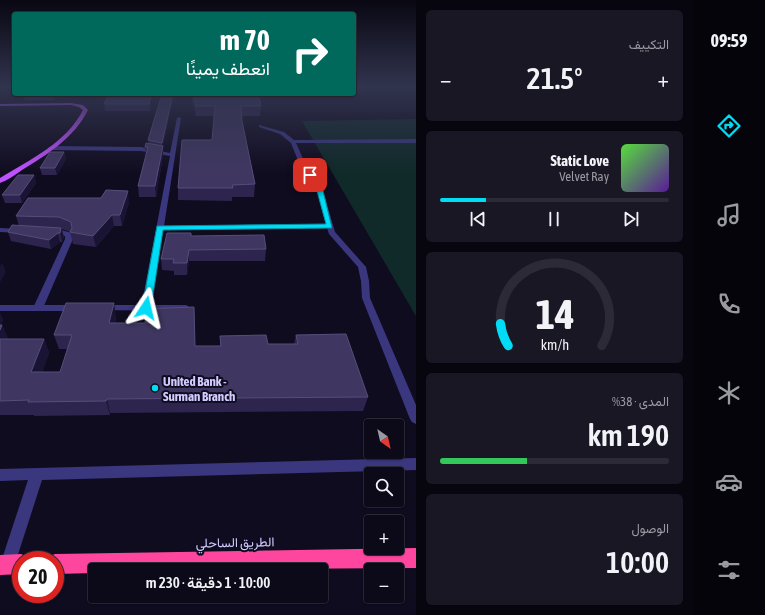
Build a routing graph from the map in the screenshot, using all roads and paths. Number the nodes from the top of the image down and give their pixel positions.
1 (83, 116) edge
2 (179, 118) dead end
3 (261, 126) dead end
4 (416, 141) edge
5 (293, 142) junction
6 (51, 148) junction
7 (172, 155) junction
8 (0, 182) edge
9 (330, 226) junction
10 (160, 228) junction
11 (0, 230) edge
12 (0, 308) edge
13 (38, 308) junction
14 (146, 308) junction
15 (186, 308) edge
16 (416, 419) edge
17 (416, 464) edge
18 (37, 474) junction
19 (0, 475) edge
20 (416, 558) edge
21 (64, 564) edge
22 (10, 565) edge

1 - 6 main road
2 - 7 lane
3 - 5 lane
4 - 5 lane
5 - 9 lane
6 - 7 lane
6 - 8 main road
7 - 10 lane
9 - 10 lane
9 - 16 lane
10 - 14 lane
11 - 13 lane
12 - 13 street
13 - 14 street
14 - 15 street
17 - 18 lane
18 - 19 lane
18 - 22 lane
20 - 21 highway, الطريق الساحلي

